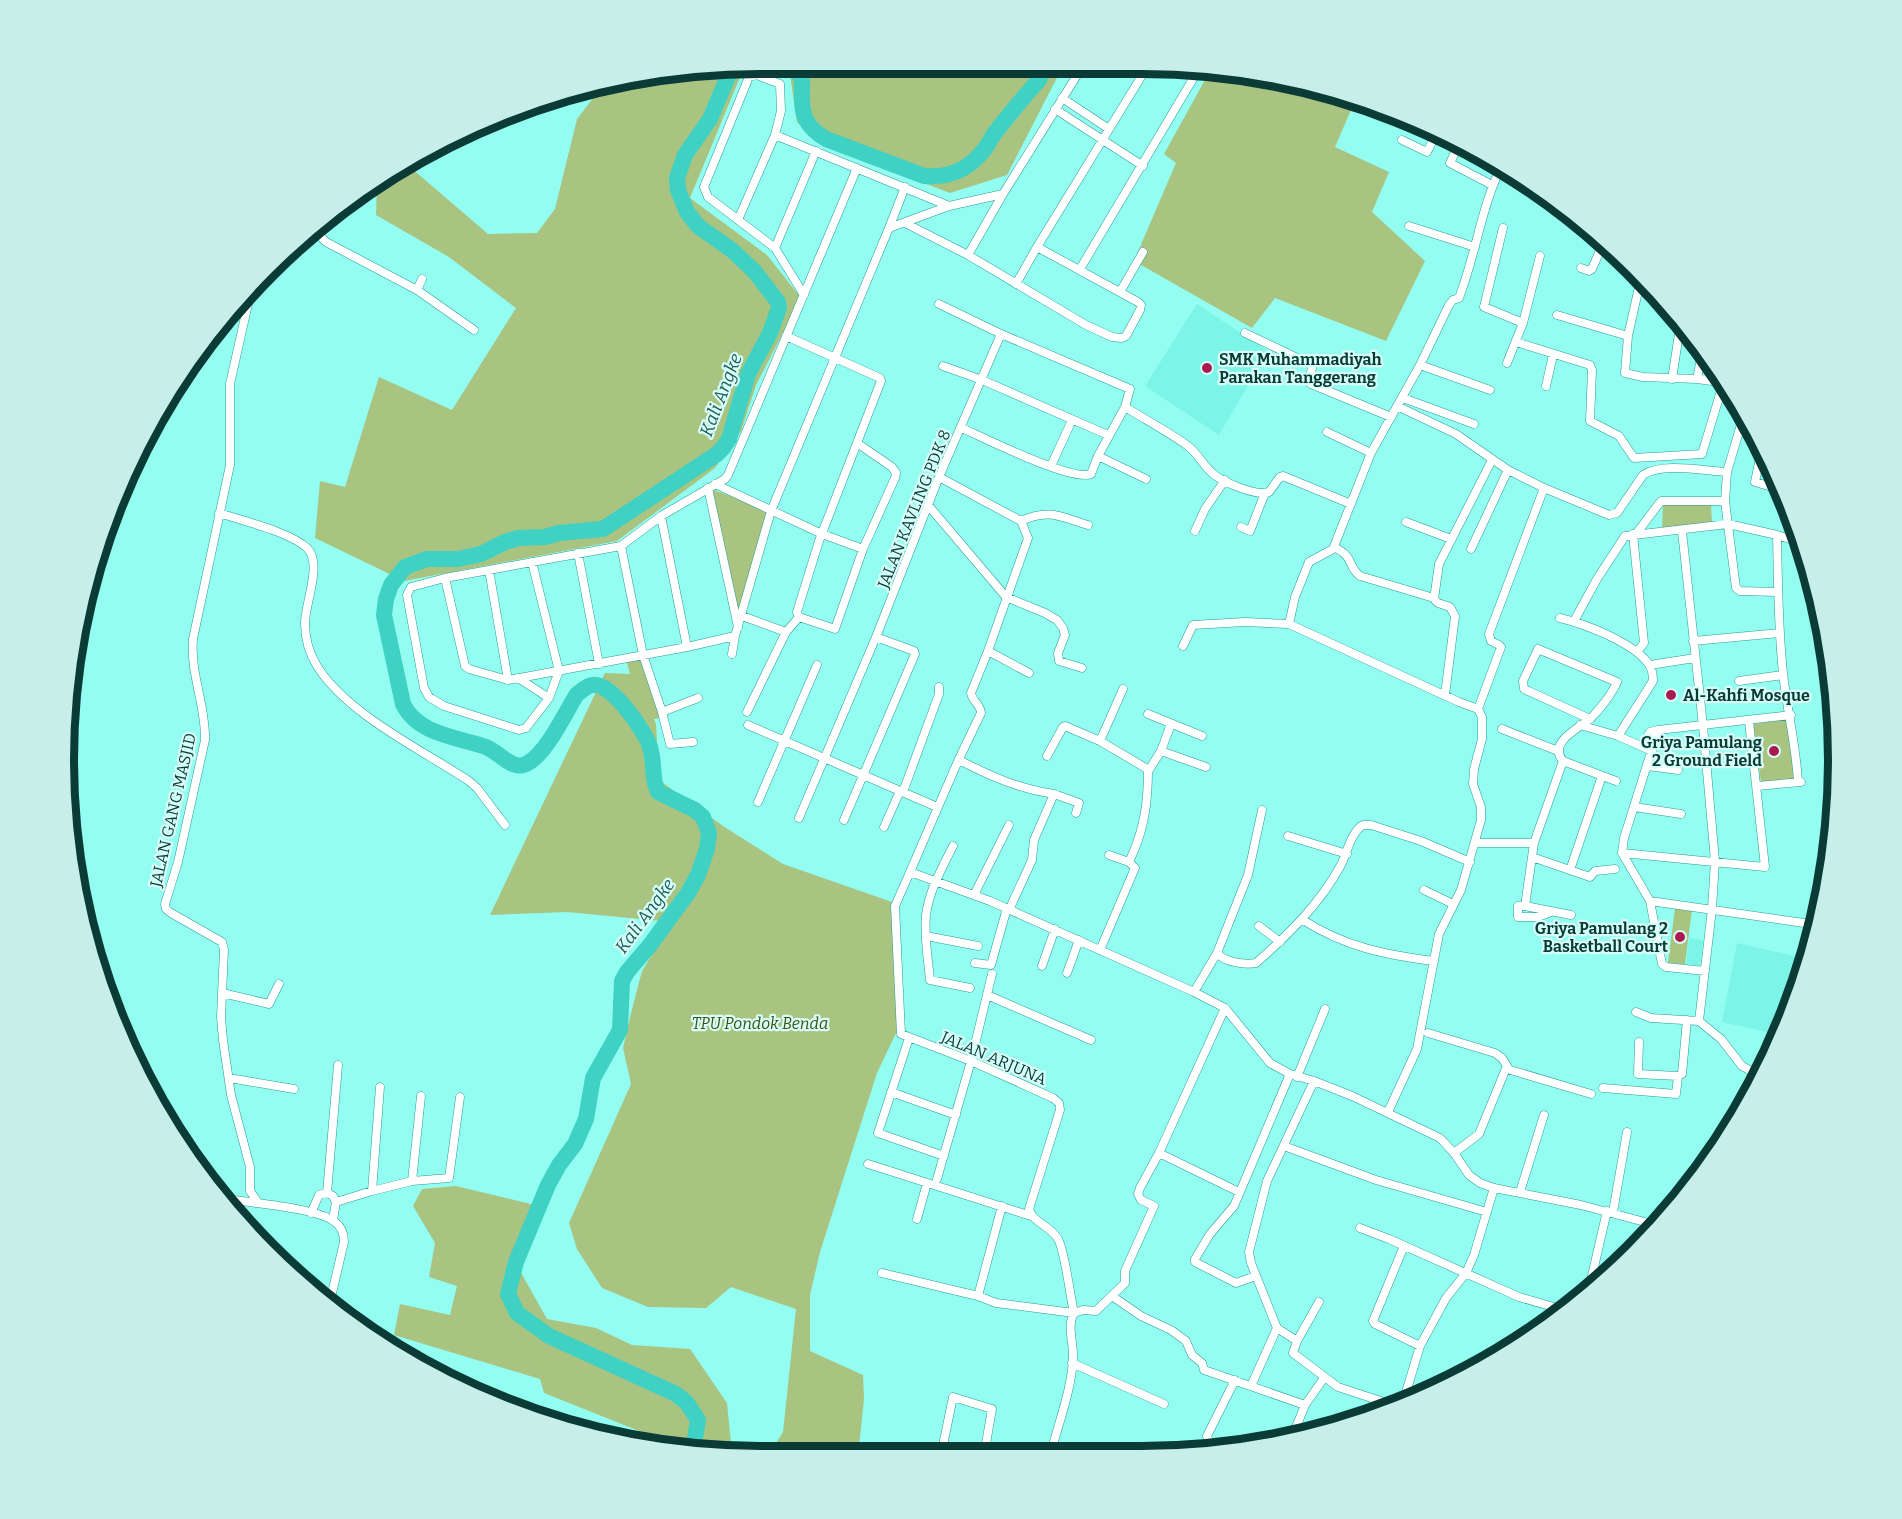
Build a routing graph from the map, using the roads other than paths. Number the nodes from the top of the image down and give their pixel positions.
1 (1078, 74) edge
2 (1143, 74) edge
3 (1195, 76) edge
4 (1062, 98) junction
5 (1055, 109) junction
6 (1109, 129) junction
7 (775, 135) junction
8 (1103, 139) junction
9 (1434, 139) edge
10 (1402, 140) dead end
11 (1456, 149) edge
12 (816, 151) junction
13 (1143, 166) junction
14 (857, 168) junction
15 (1499, 173) edge
16 (1492, 185) junction
17 (905, 187) junction
18 (1003, 194) junction
19 (949, 206) junction
20 (738, 220) junction
21 (905, 223) junction
22 (1409, 226) dead end
23 (889, 228) junction
24 (1503, 228) dead end
25 (321, 232) edge
26 (1037, 247) junction
27 (1475, 247) junction
28 (775, 248) junction
29 (1601, 249) edge
30 (1143, 252) dead end
31 (968, 255) junction
32 (1540, 256) dead end
33 (1581, 268) dead end
34 (1080, 269) junction
35 (422, 279) dead end
36 (1016, 284) junction
37 (1639, 286) edge
38 (417, 290) junction
39 (1120, 292) junction
40 (804, 295) junction
41 (248, 302) edge
42 (939, 304) dead end
43 (1557, 315) dead end
44 (1523, 323) junction
45 (474, 330) dead end
46 (1245, 333) dead end
47 (1679, 333) edge
48 (1001, 334) junction
49 (786, 336) junction
50 (1628, 336) junction
51 (1516, 342) junction
52 (1553, 355) junction
53 (836, 358) junction
54 (1701, 361) edge
55 (1507, 363) dead end
56 (1420, 365) junction
57 (943, 366) dead end
58 (1672, 379) junction
59 (982, 380) junction
60 (1697, 380) junction
61 (1715, 382) edge
62 (1546, 386) dead end
63 (1490, 390) dead end
64 (1722, 393) edge
65 (1402, 398) junction
66 (1396, 406) junction
67 (1125, 407) junction
68 (1391, 417) junction
69 (1072, 420) junction
70 (1474, 424) dead end
71 (1741, 424) edge
72 (962, 428) junction
73 (1327, 432) dead end
74 (1108, 435) junction
75 (857, 443) junction
76 (1371, 453) junction
77 (1098, 456) junction
78 (1492, 460) junction
79 (1760, 460) edge
80 (1051, 466) junction
81 (1508, 470) junction
82 (1727, 472) junction
83 (939, 477) junction
84 (1146, 479) dead end
85 (1225, 480) junction
86 (712, 486) junction
87 (1772, 487) edge
88 (1544, 488) junction
89 (1265, 493) junction
90 (1725, 501) junction
91 (1351, 504) junction
92 (928, 505) junction
93 (771, 511) junction
94 (219, 513) junction
95 (661, 516) junction
96 (1022, 521) junction
97 (1406, 522) dead end
98 (1728, 524) junction
99 (1088, 525) dead end
100 (1241, 527) dead end
101 (1195, 531) dead end
102 (1682, 531) junction
103 (822, 534) junction
104 (1634, 534) junction
105 (1777, 535) junction
106 (1451, 539) junction
107 (1792, 540) edge
108 (621, 546) junction
109 (1334, 547) junction
110 (863, 549) junction
111 (1471, 549) dead end
112 (578, 553) junction
113 (532, 562) junction
114 (489, 570) junction
115 (446, 578) junction
116 (1778, 592) junction
117 (1006, 597) junction
118 (1434, 598) junction
119 (742, 616) junction
120 (799, 617) junction
121 (1560, 618) dead end
122 (1574, 621) junction
123 (1289, 624) junction
124 (736, 632) junction
125 (786, 632) junction
126 (1780, 633) junction
127 (876, 636) junction
128 (1693, 641) junction
129 (1183, 646) dead end
130 (687, 647) junction
131 (988, 651) junction
132 (1636, 652) junction
133 (732, 654) dead end
134 (644, 655) junction
135 (1695, 658) junction
136 (599, 664) junction
137 (817, 665) dead end
138 (1650, 665) junction
139 (1082, 668) dead end
140 (559, 671) junction
141 (1029, 673) dead end
142 (1784, 675) junction
143 (518, 678) junction
144 (508, 680) junction
145 (1739, 681) dead end
146 (939, 687) dead end
147 (1124, 688) dead end
148 (1445, 695) junction
149 (549, 698) junction
150 (698, 698) dead end
151 (1479, 709) junction
152 (662, 712) junction
153 (747, 712) dead end
154 (1148, 714) dead end
155 (1791, 716) junction
156 (1590, 719) junction
157 (1749, 721) junction
158 (1171, 724) junction
159 (748, 725) dead end
160 (1580, 725) junction
161 (1703, 726) junction
162 (1502, 729) dead end
163 (1658, 730) junction
164 (1202, 736) dead end
165 (1617, 736) junction
166 (1100, 741) junction
167 (693, 742) dead end
168 (784, 742) junction
169 (1641, 746) junction
170 (1161, 751) junction
171 (1558, 751) junction
172 (1652, 751) junction
173 (1047, 756) dead end
174 (823, 757) junction
175 (959, 760) junction
176 (1563, 761) junction
177 (1648, 766) junction
178 (1206, 767) dead end
179 (1148, 770) junction
180 (1678, 770) dead end
181 (863, 775) junction
182 (1602, 776) junction
183 (1616, 781) dead end
184 (1757, 786) junction
185 (901, 792) junction
186 (1054, 794) junction
187 (758, 802) dead end
188 (937, 807) junction
189 (1634, 807) junction
190 (1262, 810) dead end
191 (1076, 813) dead end
192 (1681, 814) dead end
193 (798, 818) dead end
194 (844, 820) dead end
195 (505, 825) dead end
196 (1009, 825) dead end
197 (884, 827) dead end
198 (1288, 836) dead end
199 (1475, 843) junction
200 (1534, 843) junction
201 (953, 846) dead end
202 (1622, 853) junction
203 (1347, 854) junction
204 (1109, 855) dead end
205 (1532, 857) junction
206 (1715, 861) junction
207 (1128, 862) junction
208 (1470, 862) junction
209 (1614, 869) dead end
210 (1570, 870) junction
211 (910, 872) junction
212 (936, 880) junction
213 (1424, 890) dead end
214 (975, 895) junction
215 (1650, 901) junction
216 (1453, 904) junction
217 (1525, 906) junction
218 (1008, 909) junction
219 (1712, 909) junction
220 (1551, 912) junction
221 (1571, 915) dead end
222 (1303, 920) junction
223 (1808, 924) edge
224 (1259, 926) dead end
225 (1055, 929) junction
226 (926, 936) junction
227 (1079, 940) junction
228 (1280, 942) junction
229 (978, 946) dead end
230 (1100, 950) junction
231 (1217, 953) junction
232 (1434, 961) junction
233 (975, 963) dead end
234 (1042, 966) dead end
235 (1705, 971) junction
236 (992, 974) dead end
237 (1067, 974) dead end
238 (279, 984) dead end
239 (970, 988) dead end
240 (1194, 992) junction
241 (222, 993) junction
242 (987, 995) junction
243 (1225, 1008) junction
244 (1325, 1009) dead end
245 (1636, 1012) dead end
246 (1687, 1020) junction
247 (1700, 1021) junction
248 (1428, 1034) dead end
249 (906, 1036) junction
250 (1091, 1040) dead end
251 (1639, 1042) dead end
252 (971, 1061) junction
253 (339, 1065) dead end
254 (1507, 1069) junction
255 (1753, 1072) edge
256 (1293, 1076) junction
257 (1678, 1076) junction
258 (229, 1078) junction
259 (1314, 1081) junction
260 (380, 1087) dead end
261 (1603, 1088) dead end
262 (294, 1089) dead end
263 (891, 1092) junction
264 (1590, 1094) dead end
265 (421, 1096) dead end
266 (460, 1097) dead end
267 (1389, 1112) junction
268 (956, 1115) junction
269 (1544, 1115) dead end
270 (1627, 1132) dead end
271 (1284, 1146) junction
272 (1454, 1153) junction
273 (1159, 1154) junction
274 (944, 1156) junction
275 (868, 1164) dead end
276 (937, 1179) dead end
277 (412, 1181) junction
278 (927, 1183) junction
279 (1494, 1188) junction
280 (372, 1191) junction
281 (1239, 1192) junction
282 (1520, 1192) junction
283 (327, 1194) junction
284 (234, 1200) edge
285 (257, 1202) junction
286 (336, 1202) junction
287 (1002, 1206) junction
288 (1487, 1212) junction
289 (1610, 1212) junction
290 (311, 1213) junction
291 (1031, 1216) junction
292 (333, 1220) junction
293 (917, 1220) dead end
294 (1648, 1223) edge
295 (1360, 1228) dead end
296 (1404, 1246) junction
297 (882, 1273) dead end
298 (1466, 1273) junction
299 (1256, 1276) junction
300 (1592, 1277) edge
301 (332, 1295) edge
302 (978, 1296) junction
303 (1112, 1296) junction
304 (1319, 1302) dead end
305 (1555, 1307) edge
306 (1074, 1313) junction
307 (1277, 1328) junction
308 (1297, 1341) junction
309 (1420, 1346) junction
310 (1072, 1363) junction
311 (1324, 1378) junction
312 (1235, 1380) junction
313 (1251, 1386) junction
314 (1406, 1393) edge
315 (1382, 1402) edge
316 (1164, 1404) dead end
317 (1305, 1406) junction
318 (1296, 1427) edge
319 (1209, 1442) edge
320 (942, 1446) edge
321 (986, 1446) edge
322 (1053, 1446) edge

1 - 4 street
2 - 6 street
3 - 13 street
4 - 5 street
4 - 6 street
5 - 8 street
5 - 18 street
6 - 8 street
7 - 12 street
7 - 20 street
7 - 20 street
8 - 13 street
8 - 26 street
9 - 10 street
11 - 16 street
12 - 14 street
12 - 28 street
13 - 34 street
14 - 17 street
14 - 40 street
15 - 16 street
16 - 27 street
17 - 19 street
17 - 23 street
18 - 19 street
18 - 31 street
19 - 21 street
20 - 28 street
21 - 23 street
21 - 31 street
22 - 27 street
23 - 53 street
24 - 44 street
25 - 38 street
26 - 34 street
26 - 36 street
27 - 56 street
28 - 40 street
29 - 33 street
30 - 39 street
31 - 36 street
32 - 44 street
34 - 39 street
35 - 38 street
36 - 39 street
37 - 50 street
38 - 45 street
40 - 49 street
41 - 94 street, JALAN GANG MASJID
42 - 48 street
43 - 50 street
44 - 51 street
46 - 68 street
47 - 58 street
48 - 59 street, JALAN KAVLING PDK 8
48 - 67 street
49 - 53 street
49 - 86 street
50 - 58 street
51 - 52 street
51 - 55 street
52 - 62 street
52 - 64 street
53 - 75 street
53 - 93 street
54 - 60 street
56 - 63 street
56 - 65 street
57 - 59 street
58 - 60 street
59 - 69 street
59 - 72 street, JALAN KAVLING PDK 8
60 - 61 street
65 - 66 street
65 - 70 street
66 - 68 street
66 - 78 street
67 - 74 street
67 - 85 street
68 - 76 street
69 - 74 street
69 - 80 street
71 - 82 street
72 - 80 street
72 - 83 street, JALAN KAVLING PDK 8
73 - 76 street
74 - 77 street
75 - 103 street
75 - 110 street
76 - 91 street
77 - 80 street
77 - 84 street
78 - 81 street
78 - 106 street
79 - 87 street
81 - 88 street
81 - 111 street
82 - 88 street
82 - 90 street
83 - 92 street, JALAN KAVLING PDK 8
83 - 96 street
85 - 89 street
85 - 101 street
86 - 93 street
86 - 95 street
86 - 124 street
88 - 151 street
89 - 91 street
89 - 100 street
90 - 98 street
90 - 104 street
91 - 109 street
92 - 117 street
92 - 127 street, JALAN KAVLING PDK 8
93 - 103 street
93 - 119 street
94 - 195 street
94 - 241 street, JALAN GANG MASJID
95 - 108 street
95 - 130 street
96 - 99 street
96 - 117 street
97 - 106 street
98 - 102 street
98 - 105 street
98 - 116 street
102 - 104 street
102 - 128 street
103 - 110 street
103 - 120 street
104 - 122 street
104 - 132 street
105 - 107 street
105 - 116 street
106 - 118 street
108 - 112 street
108 - 134 street
109 - 118 street
109 - 123 street
110 - 120 street
112 - 113 street
112 - 136 street
113 - 114 street
113 - 140 street
114 - 115 street
114 - 144 street
115 - 144 street
115 - 149 street
116 - 126 street
117 - 131 street
117 - 139 street
118 - 148 street
119 - 124 street
119 - 125 street
120 - 125 street
121 - 122 street
122 - 132 street
123 - 129 street
123 - 148 street
124 - 130 street
124 - 133 street
125 - 153 street
126 - 128 street
126 - 142 street
127 - 174 street, JALAN KAVLING PDK 8
127 - 181 street
128 - 135 street
130 - 134 street
131 - 141 street
131 - 175 street
132 - 138 street
134 - 136 street
134 - 152 street
135 - 138 street
135 - 161 street
136 - 140 street
137 - 168 street
138 - 165 street
140 - 143 street
140 - 149 street
142 - 145 street
142 - 155 street
143 - 144 street
143 - 149 street
146 - 185 street
147 - 166 street
148 - 151 street
150 - 152 street
151 - 199 street
152 - 167 street
154 - 158 street
155 - 157 street
155 - 184 street
156 - 156 street
156 - 160 street
157 - 161 street
157 - 184 street
158 - 164 street
158 - 170 street
159 - 168 street
160 - 165 street
160 - 171 street
161 - 163 street
161 - 206 street
162 - 171 street
163 - 169 street
163 - 172 street
165 - 169 street
166 - 173 street
166 - 179 street
168 - 174 street
168 - 187 street
169 - 172 street
170 - 178 street
170 - 179 street
171 - 176 street
172 - 177 street
174 - 181 street
174 - 193 street, JALAN KAVLING PDK 8
175 - 186 street
175 - 188 street
176 - 182 street
176 - 200 street
177 - 180 street
177 - 189 street
179 - 207 street
181 - 185 street
181 - 194 street
182 - 183 street
182 - 210 street
184 - 206 street
185 - 188 street
185 - 197 street
186 - 191 street
186 - 218 street
188 - 211 street
189 - 192 street
189 - 202 street
190 - 231 street
196 - 214 street
198 - 203 street
199 - 200 street
199 - 208 street
200 - 205 street
201 - 212 street
202 - 206 street
202 - 215 street
203 - 208 street
203 - 222 street
204 - 207 street
205 - 210 street
205 - 217 street
206 - 219 street
207 - 230 street
208 - 216 street
209 - 210 street
211 - 212 street
211 - 249 street
212 - 214 street
212 - 226 street
213 - 216 street
214 - 218 street
215 - 219 street
215 - 235 street
216 - 232 street
217 - 220 street
217 - 220 street
218 - 225 street
218 - 233 street
219 - 223 street
219 - 235 street
220 - 221 street
222 - 228 street
222 - 232 street
224 - 228 street
225 - 227 street
225 - 234 street
226 - 229 street
226 - 239 street
227 - 230 street
227 - 237 street
228 - 231 street
230 - 240 street
231 - 240 street
232 - 267 street
235 - 247 street
236 - 242 street
238 - 241 street
240 - 243 street
241 - 258 street, JALAN GANG MASJID
242 - 250 street
242 - 252 street
243 - 256 street
243 - 273 street
244 - 256 street
245 - 246 street
246 - 247 street
246 - 257 street
247 - 255 street
248 - 254 street
249 - 252 street, JALAN ARJUNA
249 - 263 street
251 - 257 street
252 - 268 street
252 - 291 street, JALAN ARJUNA
253 - 283 street
254 - 264 street
254 - 272 street
256 - 259 street
256 - 281 street
257 - 261 street
258 - 262 street
258 - 285 street, JALAN GANG MASJID
259 - 267 street
259 - 271 street
260 - 280 street
263 - 268 street
263 - 274 street
265 - 277 street
266 - 277 street
267 - 272 street
268 - 274 street
269 - 282 street
270 - 289 street
271 - 288 street
271 - 299 street
272 - 279 street
273 - 281 street
273 - 303 street
274 - 276 street
275 - 278 street
277 - 280 street
278 - 287 street
278 - 293 street
279 - 282 street
279 - 288 street
280 - 286 street
281 - 299 street
282 - 289 street
283 - 286 street
283 - 290 street
284 - 285 street
285 - 290 street
286 - 292 street
287 - 291 street
287 - 302 street
288 - 298 street
289 - 294 street
289 - 300 street
290 - 292 street
291 - 306 street
292 - 301 street
295 - 296 street
296 - 298 street
296 - 309 street
297 - 302 street
298 - 305 street
298 - 309 street
299 - 307 street
302 - 306 street
303 - 306 street
303 - 312 street
304 - 308 street
306 - 310 street
307 - 308 street
307 - 313 street
308 - 311 street
309 - 314 street
310 - 316 street
310 - 322 street
311 - 315 street
311 - 317 street
312 - 313 street
312 - 319 street
313 - 317 street
317 - 318 street
320 - 321 street

